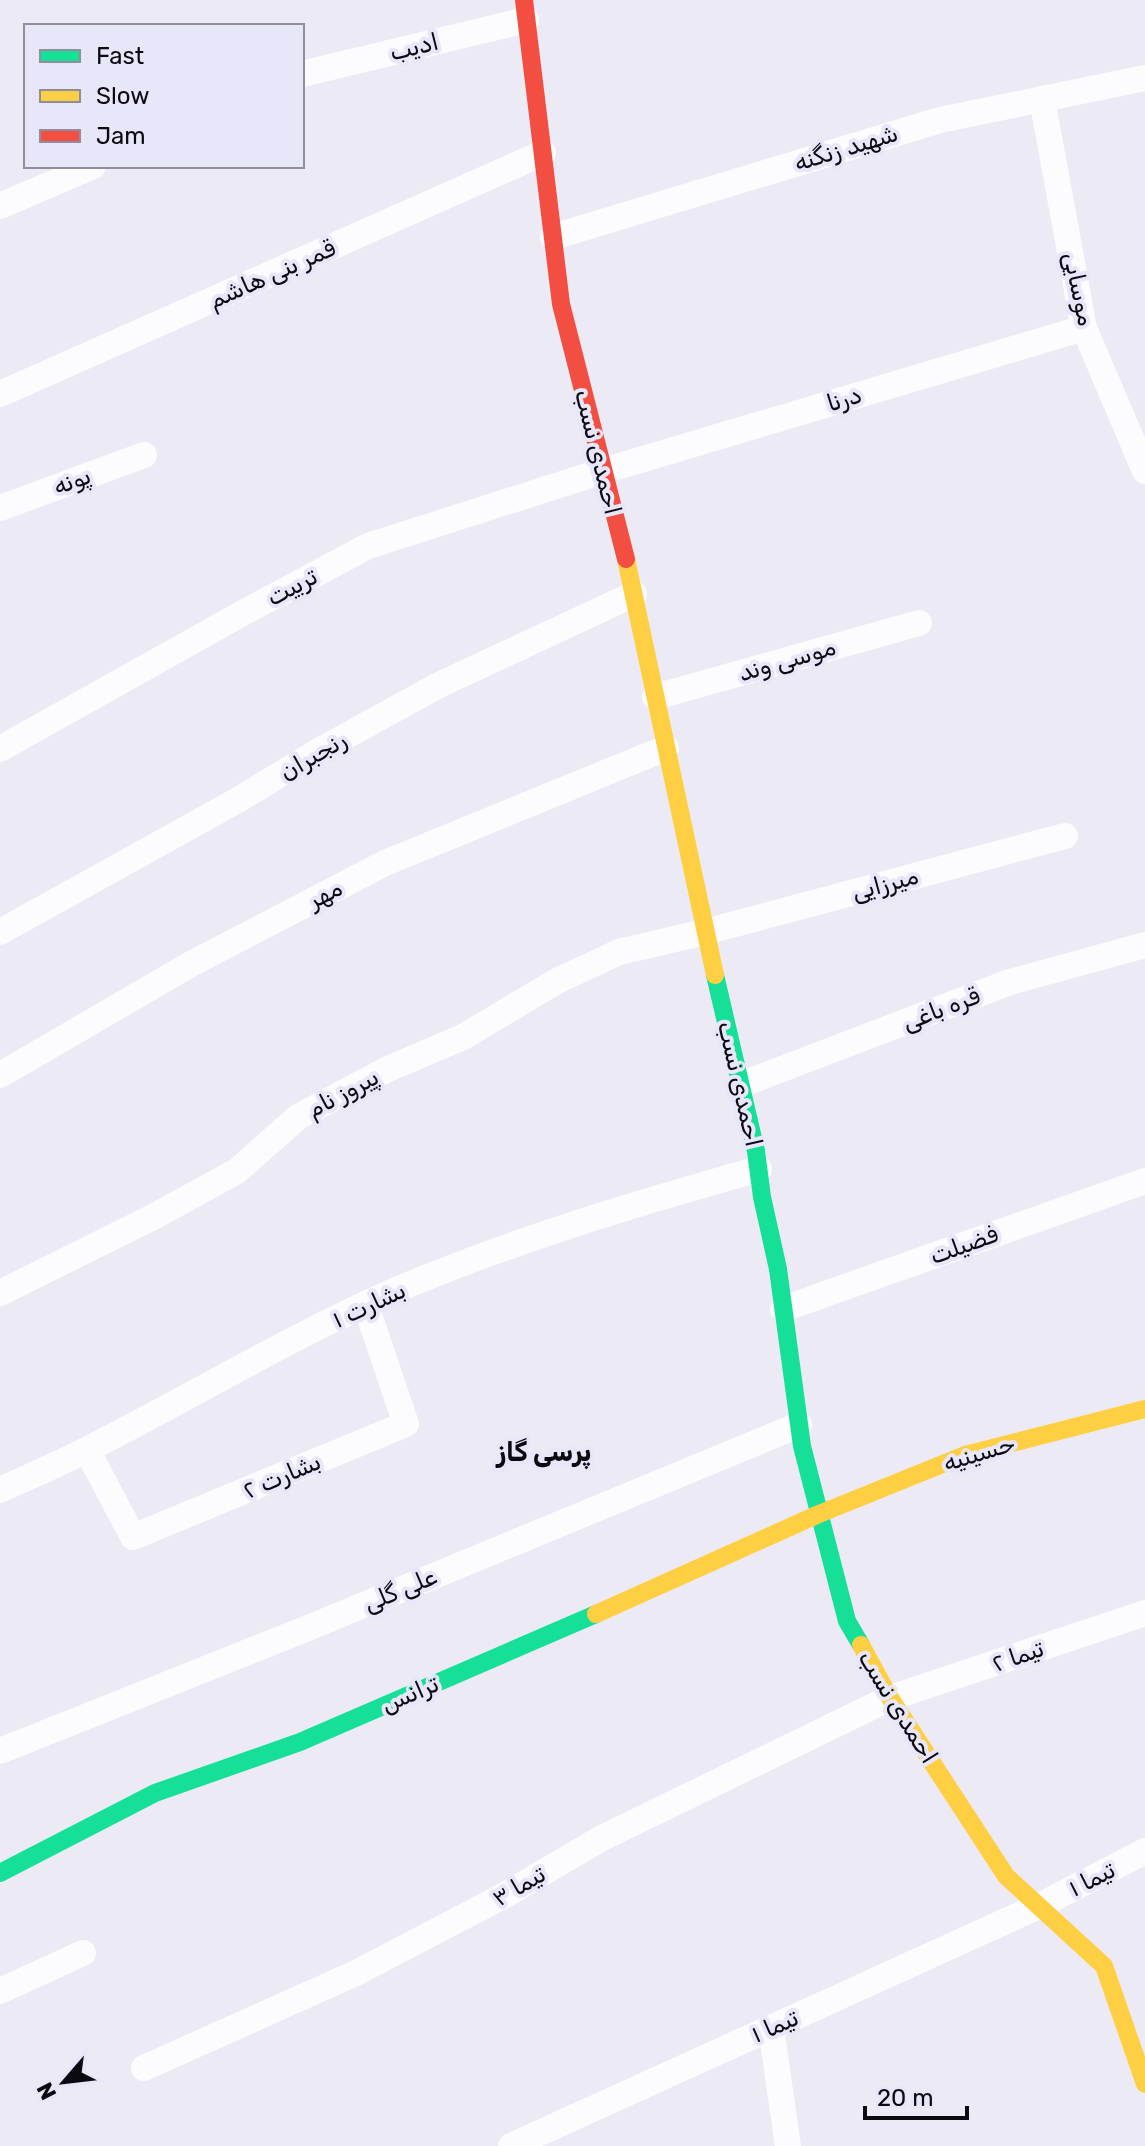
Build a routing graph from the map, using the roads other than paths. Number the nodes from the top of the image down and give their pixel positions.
1 (525, 10) edge
2 (304, 73) edge
3 (1145, 78) edge
4 (1042, 99) junction
5 (543, 153) junction
6 (88, 168) edge
7 (0, 206) edge
8 (553, 237) junction
9 (1084, 328) junction
10 (0, 394) edge
11 (144, 455) dead end
12 (603, 471) junction
13 (1145, 471) edge
14 (0, 508) edge
15 (634, 594) junction
16 (919, 623) dead end
17 (655, 697) junction
18 (2, 742) edge
19 (666, 748) junction
20 (1065, 836) dead end
21 (0, 932) edge
22 (705, 932) junction
23 (1145, 945) edge
24 (0, 1075) edge
25 (740, 1085) junction
26 (759, 1169) junction
27 (1145, 1181) edge
28 (0, 1293) edge
29 (366, 1306) junction
30 (783, 1309) junction
31 (1145, 1409) edge
32 (799, 1425) junction
33 (87, 1450) junction
34 (0, 1490) edge
35 (819, 1514) junction
36 (1145, 1613) edge
37 (890, 1698) junction
38 (0, 1751) edge
39 (1145, 1851) edge
40 (0, 1873) edge
41 (1039, 1906) junction
42 (83, 1953) dead end
43 (0, 1991) edge
44 (1135, 2023) edge
45 (771, 2028) junction
46 (144, 2068) dead end
47 (1145, 2084) edge
48 (511, 2146) edge
49 (788, 2146) edge

1 - 2 street, ادیب
1 - 5 street, احمدی نسب
3 - 4 street, شهید زنگنه
4 - 8 street, شهید زنگنه
4 - 9 street, موسایی
5 - 8 street, احمدی نسب
5 - 10 street, قمر بنی هاشم
6 - 7 street
8 - 12 street, احمدی نسب
9 - 12 street, درنا
9 - 13 street, موسایی
11 - 14 street, پونه
12 - 15 street, احمدی نسب
12 - 18 street, تربیت
15 - 17 street, احمدی نسب
15 - 21 street, رنجبران
16 - 17 street, موسی وند
17 - 19 street, احمدی نسب
19 - 22 street, احمدی نسب
19 - 24 street, مهر
20 - 22 street, میرزایی
22 - 25 street, احمدی نسب
22 - 28 street, پیروز نام
23 - 25 street, قره باغی
25 - 26 street, احمدی نسب
26 - 29 street, بشارت ۱
26 - 30 street, احمدی نسب
27 - 30 street, فضیلت
29 - 33 street, بشارت ۱
29 - 33 street, بشارت ۲
30 - 32 street, احمدی نسب
31 - 35 street, حسینیه
32 - 35 street, احمدی نسب
32 - 38 street, علی گلی
33 - 34 street, بشارت ۱
35 - 37 street, احمدی نسب
35 - 40 street, ترانس
36 - 37 street, تیما ۲
37 - 41 street, احمدی نسب
37 - 46 street, تیما ۳
39 - 41 street, ۱ تیما
41 - 44 street, احمدی نسب
41 - 45 street, تیما ۱
42 - 43 street
44 - 47 street, احمدی نسب
45 - 48 street, تیما ۱
45 - 49 street

